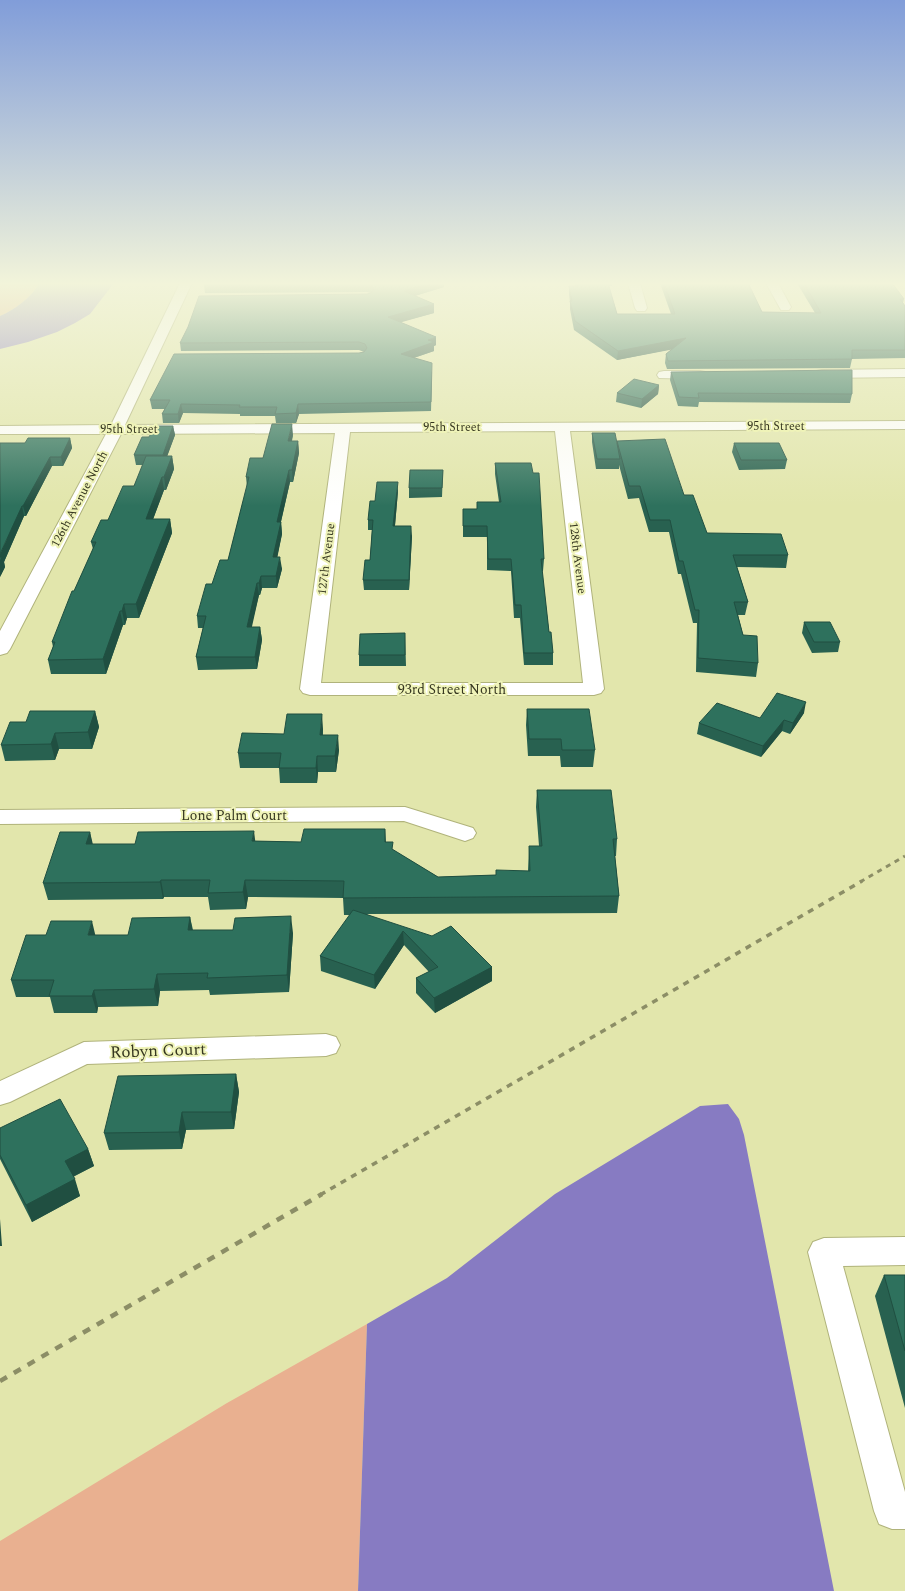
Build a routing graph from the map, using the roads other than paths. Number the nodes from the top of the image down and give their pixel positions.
1 (151, 357) edge
2 (905, 373) edge
3 (711, 374) edge
4 (812, 374) edge
5 (664, 375) dead end
6 (905, 425) edge
7 (562, 427) junction
8 (343, 428) junction
9 (116, 429) junction
10 (0, 430) edge
11 (0, 649) edge
12 (310, 689) joint
13 (594, 690) joint
14 (0, 817) edge
15 (465, 833) dead end
16 (326, 1044) dead end
17 (0, 1094) edge
18 (905, 1251) edge
19 (905, 1511) edge

1 - 9 street, 126th Avenue North
2 - 4 street
3 - 5 street
6 - 7 street, 95th Street
7 - 8 street, 95th Street
7 - 13 street, 128th Avenue
8 - 9 street, 95th Street
8 - 12 street, 127th Avenue
9 - 10 street, 95th Street
9 - 11 street, 126th Avenue North
12 - 13 street, 93rd Street North
14 - 15 street, Lone Palm Court
16 - 17 street, Robyn Court
18 - 19 street

